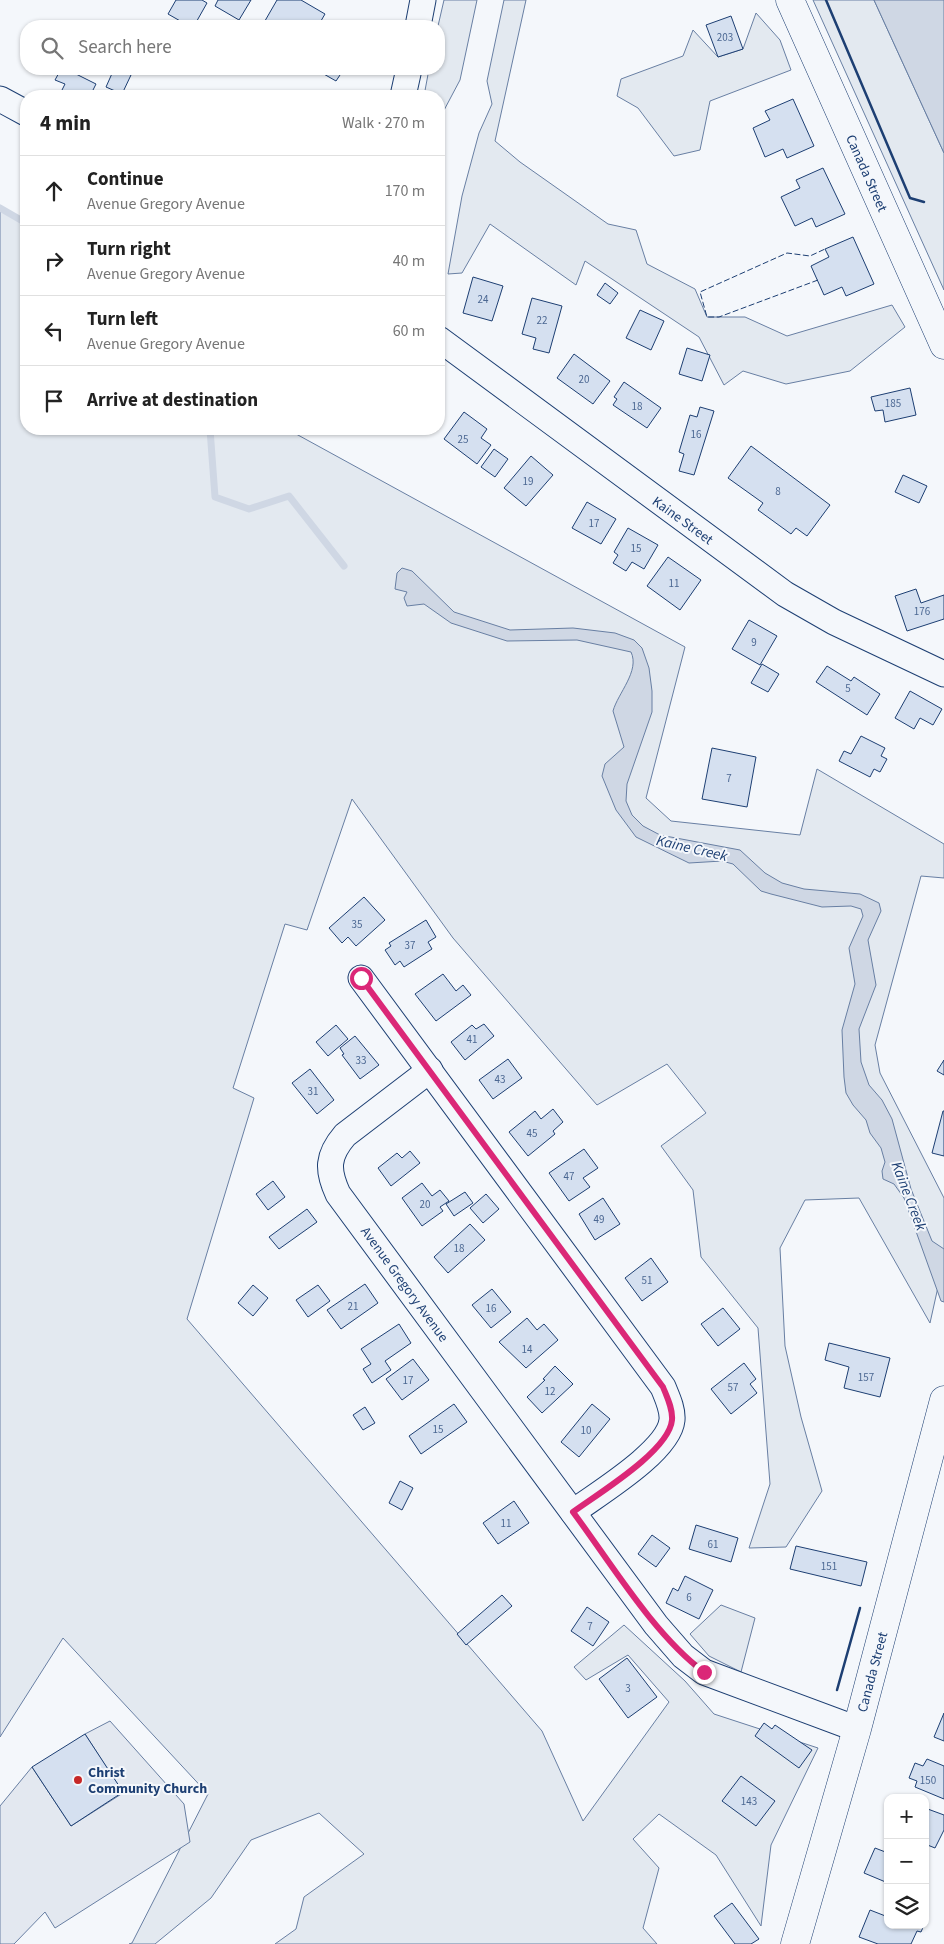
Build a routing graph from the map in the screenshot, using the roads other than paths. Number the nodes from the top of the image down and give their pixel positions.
1 (790, 0) edge
2 (408, 75) edge
3 (404, 90) edge
4 (0, 99) edge
5 (20, 110) edge
6 (445, 343) edge
7 (944, 345) edge
8 (944, 674) edge
9 (361, 978) dead end
10 (430, 1070) junction
11 (944, 1400) edge
12 (573, 1512) junction
13 (857, 1729) junction
14 (795, 1944) edge

1 - 7 main road, Canada Street
2 - 3 street
4 - 5 street
6 - 8 street, Kaine Street
9 - 10 street
10 - 12 street
10 - 12 street, Avenue Gregory Avenue
11 - 13 main road, Canada Street
12 - 13 street, Avenue Gregory Avenue
13 - 14 main road, Canada Street

